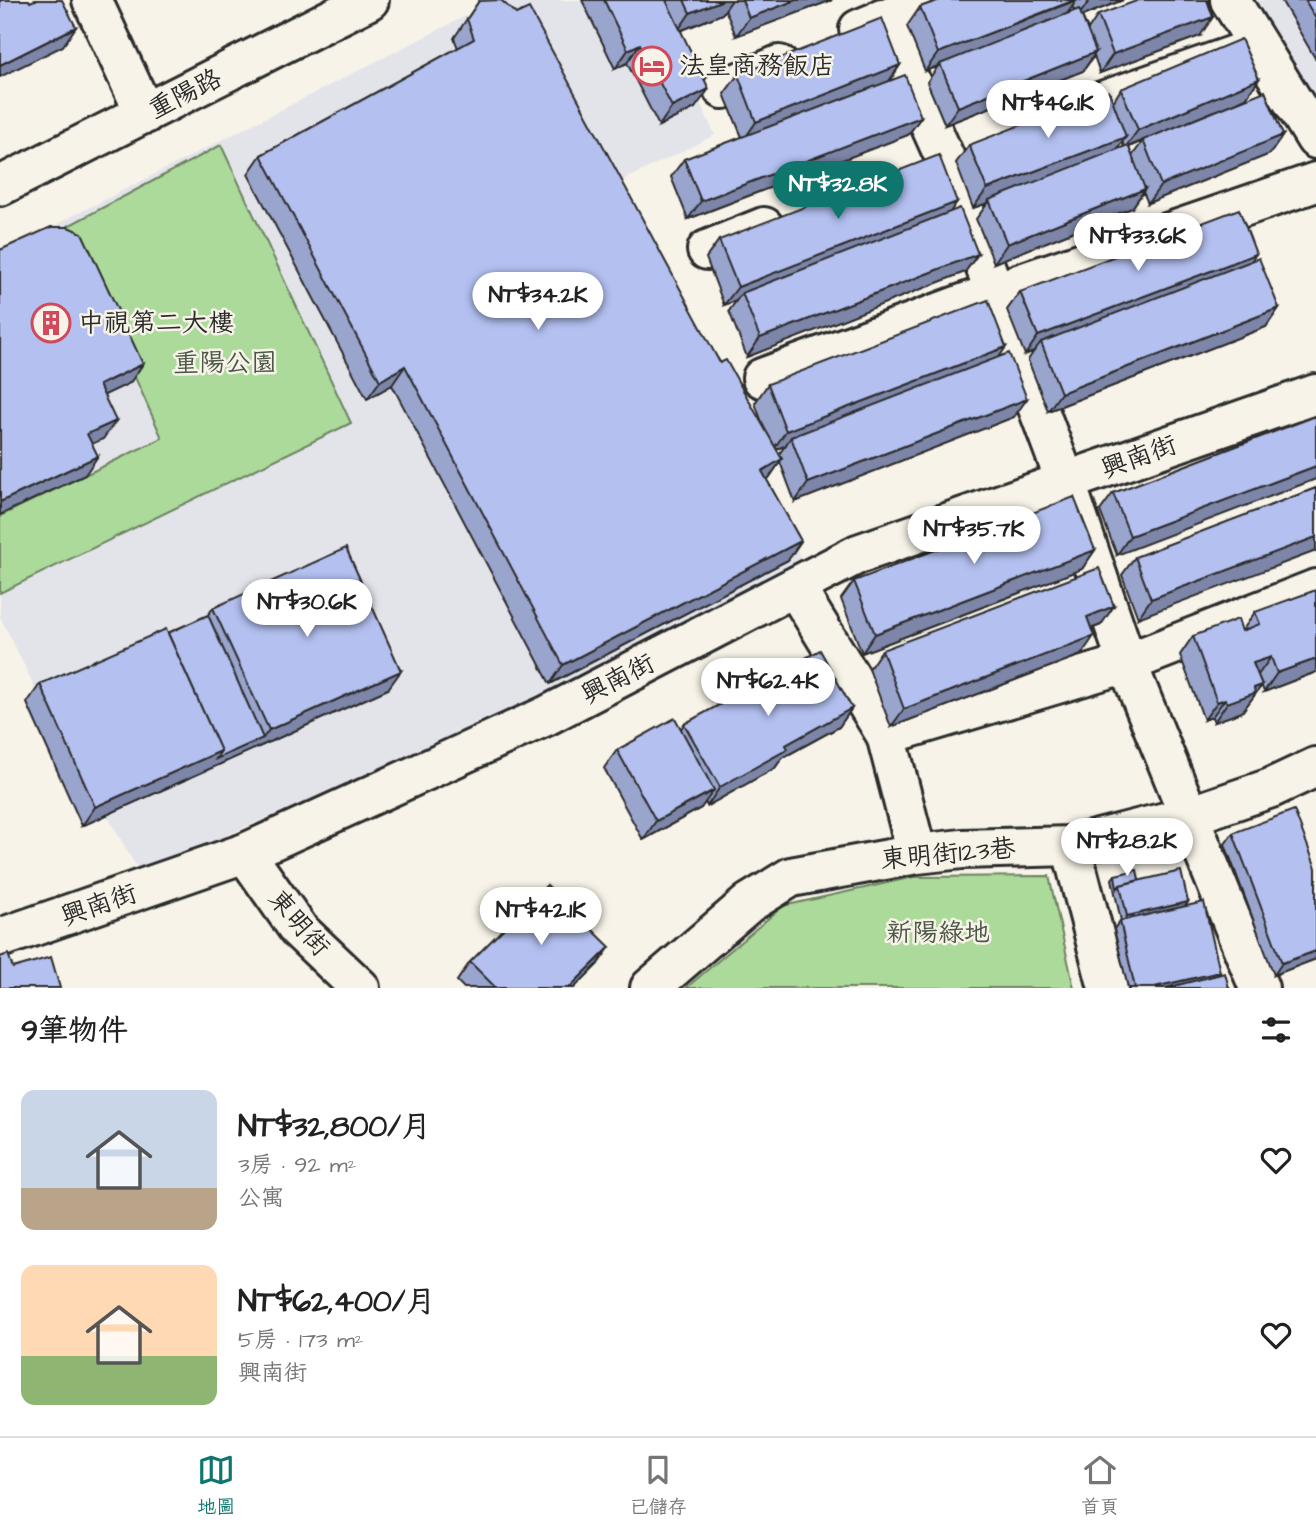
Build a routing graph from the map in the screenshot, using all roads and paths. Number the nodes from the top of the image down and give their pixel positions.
1 (92, 0) edge
2 (369, 0) edge
3 (930, 0) edge
4 (1230, 0) edge
5 (883, 19) junction
6 (1258, 47) junction
7 (723, 89) dead end
8 (145, 114) junction
9 (1034, 125) edge
10 (1316, 139) edge
11 (982, 142) edge
12 (944, 156) junction
13 (906, 170) edge
14 (1316, 182) edge
15 (0, 186) edge
16 (794, 215) edge
17 (707, 250) dead end
18 (995, 292) junction
19 (762, 378) dead end
20 (1316, 394) edge
21 (1066, 483) junction
22 (795, 587) junction
23 (1316, 589) edge
24 (1126, 663) junction
25 (886, 735) junction
26 (1316, 767) edge
27 (1189, 816) junction
28 (1071, 846) junction
29 (245, 853) junction
30 (917, 854) junction
31 (0, 938) edge
32 (360, 988) edge
33 (650, 988) edge
34 (1108, 988) edge
35 (1259, 988) edge

1 - 8 street
2 - 8 street, 重陽路
3 - 5 street
4 - 6 street
5 - 7 street
5 - 12 street
6 - 9 street
6 - 10 street
8 - 15 street, 重陽路
11 - 12 street
12 - 13 street
12 - 18 street
14 - 18 street
16 - 17 street
18 - 19 street
18 - 21 street
20 - 21 street, 興南街
21 - 22 street, 興南街
21 - 24 street
22 - 25 street
22 - 29 street, 興南街
23 - 24 street
24 - 25 street
24 - 27 street
25 - 30 street
26 - 27 street, 東明街123巷
27 - 28 street, 東明街123巷
27 - 35 street
28 - 30 street, 東明街123巷
28 - 34 street
29 - 31 street, 興南街
29 - 32 street, 東明街
30 - 33 street, 東明街123巷

